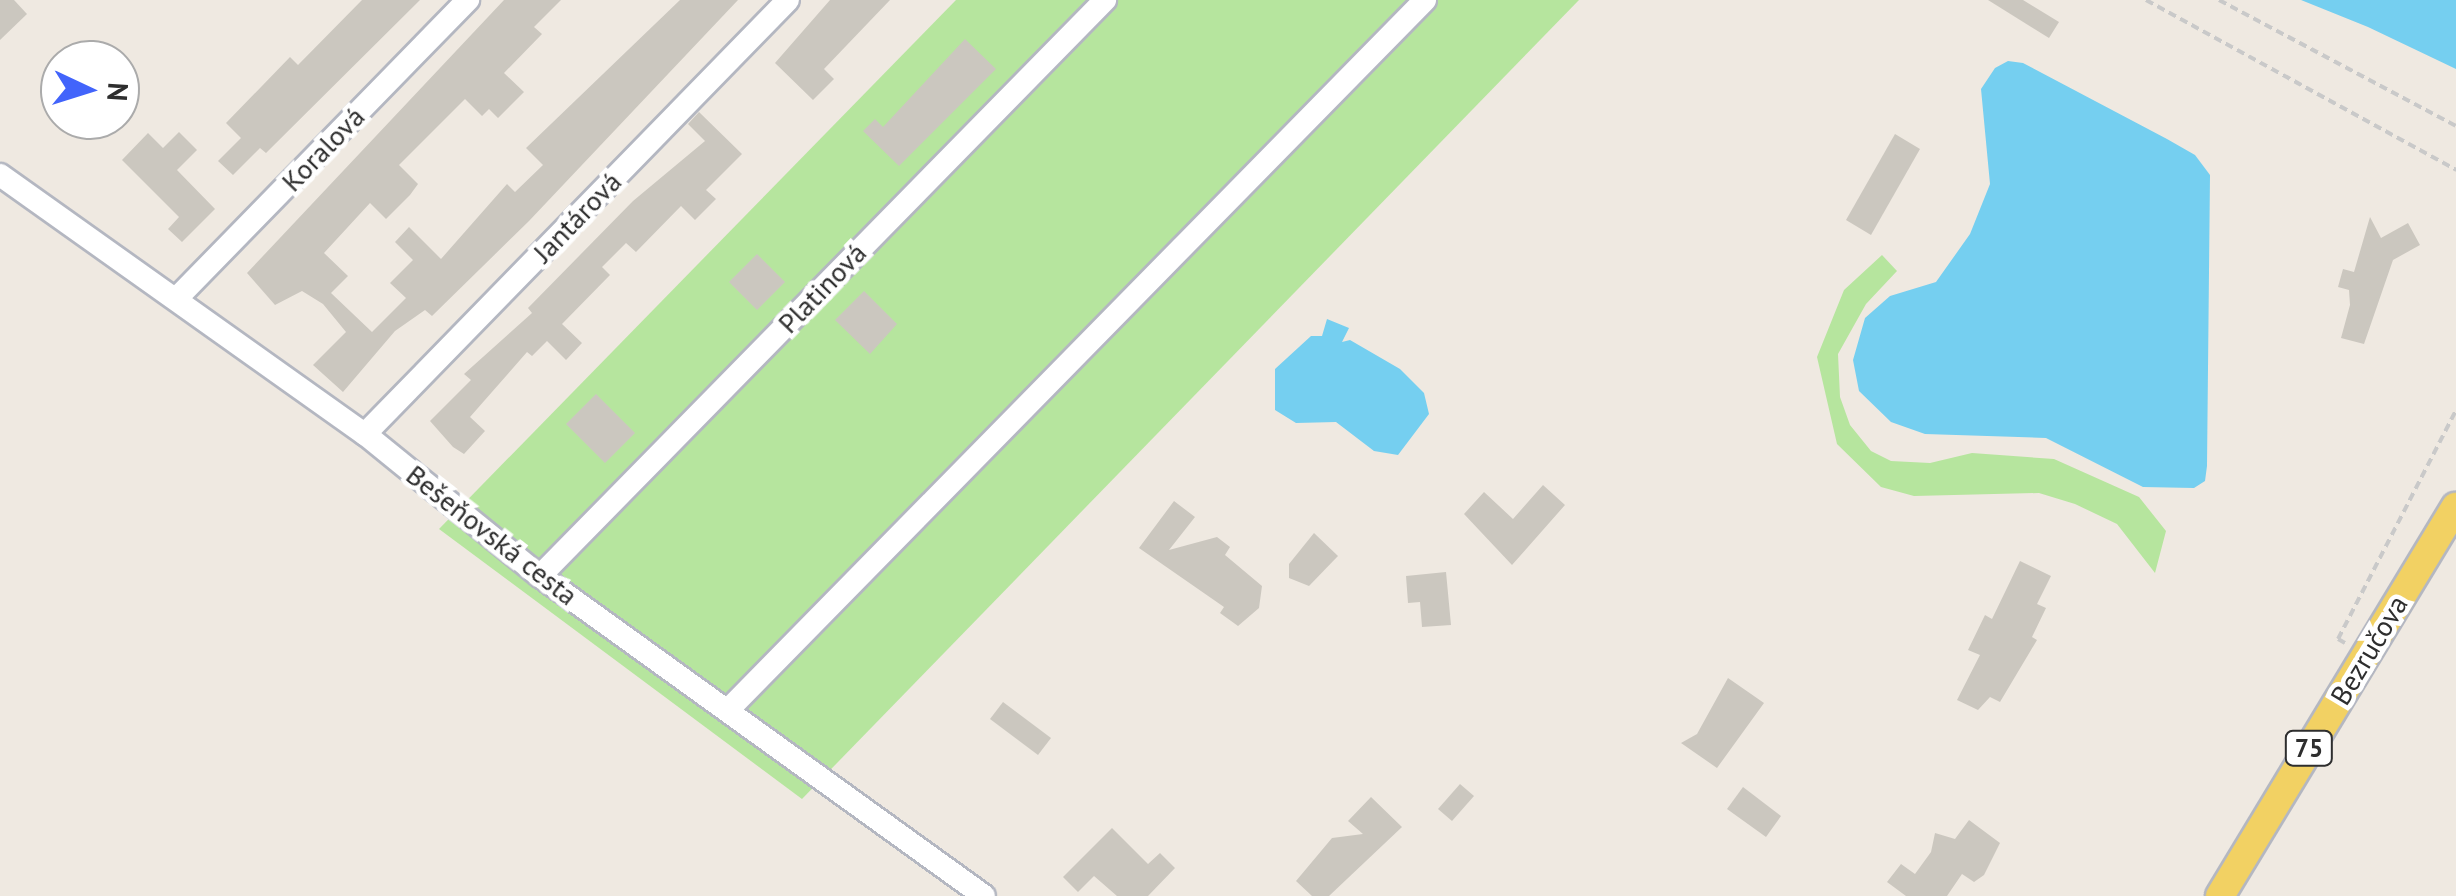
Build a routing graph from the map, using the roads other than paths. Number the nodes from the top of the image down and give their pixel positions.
1 (468, 0) edge
2 (788, 0) edge
3 (1105, 0) edge
4 (1426, 0) edge
5 (0, 175) edge
6 (177, 298) junction
7 (366, 434) junction
8 (2456, 507) edge
9 (540, 576) junction
10 (728, 710) junction
11 (984, 896) edge
12 (2220, 896) edge

1 - 6 street, Koralová
2 - 7 street, Jantárová
3 - 9 street, Platinová
4 - 10 street
5 - 6 street, Bešeňovská cesta
6 - 7 street, Bešeňovská cesta
7 - 9 street, Bešeňovská cesta
8 - 12 main road, Bezručova / 75
9 - 10 street, Bešeňovská cesta
10 - 11 street, Bešeňovská cesta

